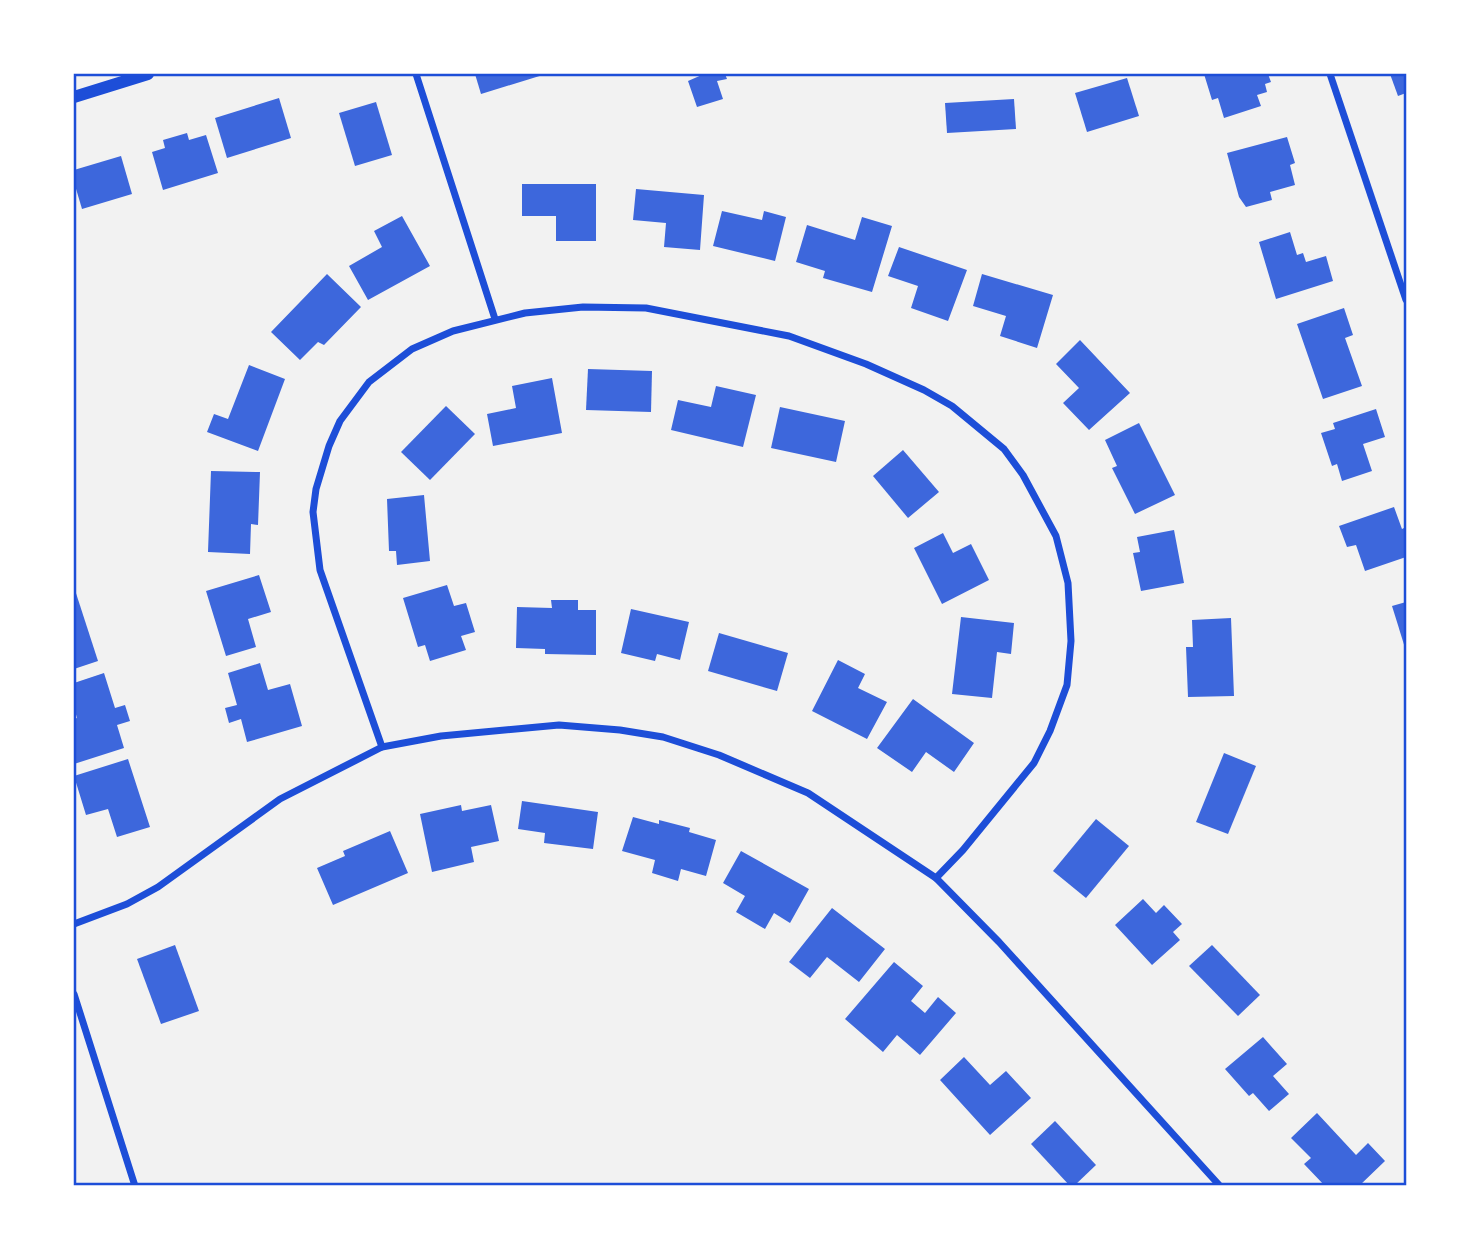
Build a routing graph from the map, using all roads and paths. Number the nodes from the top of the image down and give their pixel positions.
1 (148, 74) edge
2 (416, 74) edge
3 (1330, 74) edge
4 (74, 97) edge
5 (1406, 300) edge
6 (495, 319) junction
7 (382, 747) junction
8 (936, 878) junction
9 (74, 923) edge
10 (74, 994) edge
11 (135, 1185) edge
12 (1220, 1185) edge

1 - 4 street
2 - 6 street
3 - 5 street
6 - 7 street
6 - 8 street
7 - 8 street
7 - 9 street
8 - 12 street
10 - 11 street

